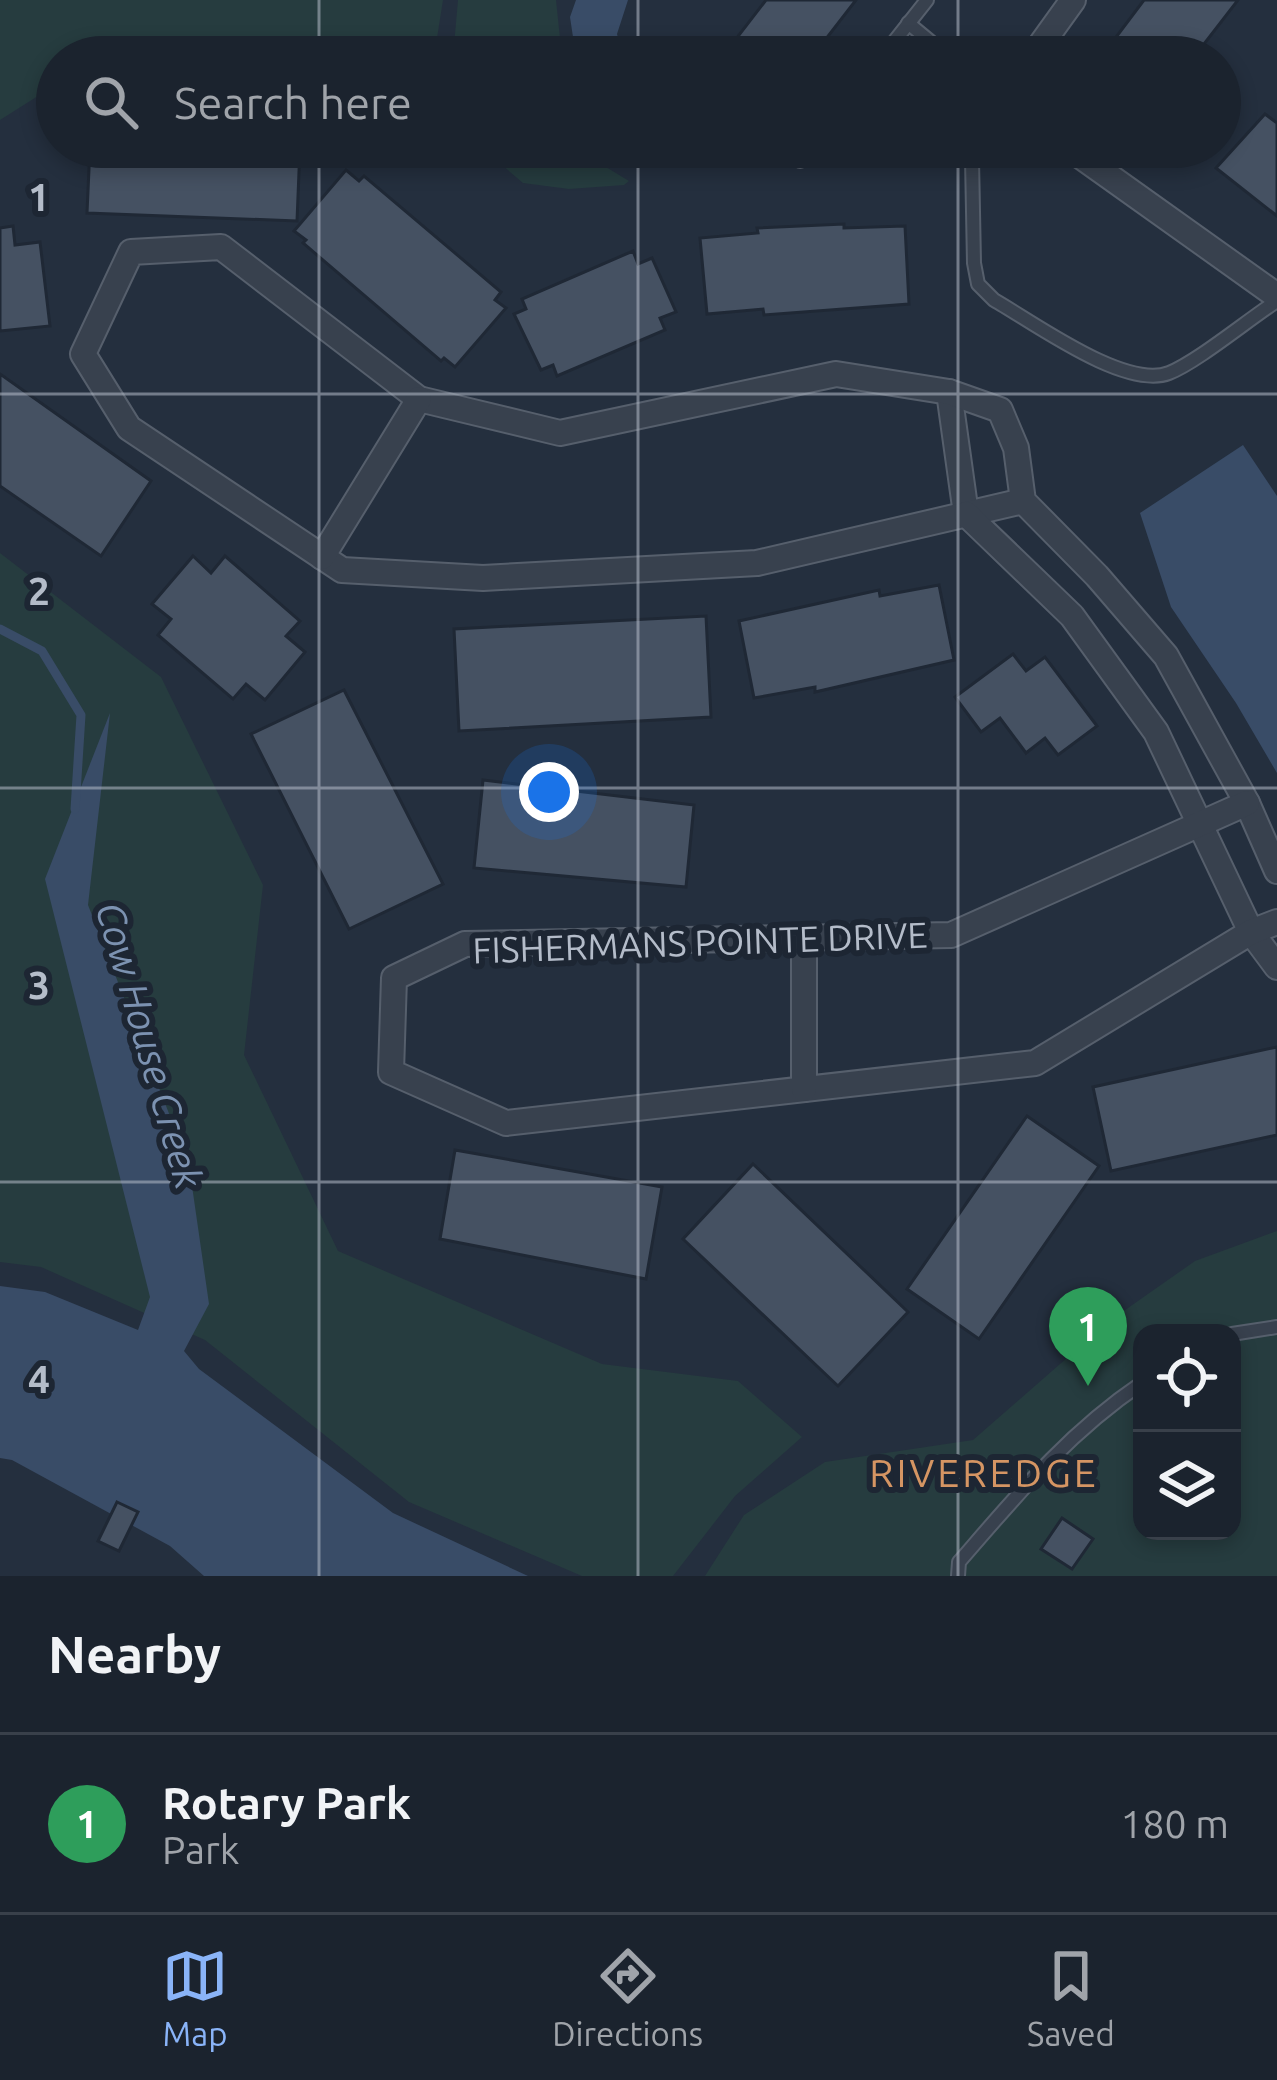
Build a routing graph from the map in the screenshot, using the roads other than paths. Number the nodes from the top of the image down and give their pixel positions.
1 (927, 0) edge
2 (1073, 0) edge
3 (908, 23) junction
4 (898, 36) edge
5 (924, 36) edge
6 (1047, 36) edge
7 (972, 168) edge
8 (1097, 168) edge
9 (1277, 299) edge
10 (949, 392) junction
11 (419, 399) junction
12 (1023, 501) junction
13 (966, 514) junction
14 (322, 557) junction
15 (1106, 587) junction
16 (1072, 616) junction
17 (1247, 803) junction
18 (1202, 826) junction
19 (1277, 871) edge
20 (1277, 922) edge
21 (1251, 932) junction
22 (804, 938) junction
23 (1277, 967) edge
24 (804, 1089) junction
25 (1277, 1327) edge
26 (1241, 1333) edge
27 (1133, 1389) edge
28 (958, 1576) edge

1 - 3 lane
2 - 6 street
3 - 4 lane
3 - 5 lane
7 - 9 lane
8 - 9 street
10 - 11 street
10 - 12 street
10 - 13 street
11 - 14 street
11 - 14 street
12 - 13 street
12 - 15 street
13 - 14 street
13 - 16 street
15 - 16 street
15 - 17 street
16 - 18 street
17 - 18 street, FISHERMANS POINTE DRIVE
17 - 19 street
18 - 21 street
18 - 22 street, FISHERMANS POINTE DRIVE
20 - 21 street, FISHERMANS POINTE DRIVE
21 - 23 street
21 - 24 street, FISHERMANS POINTE DRIVE
22 - 24 street
22 - 24 street, FISHERMANS POINTE DRIVE
25 - 26 lane
27 - 28 lane

